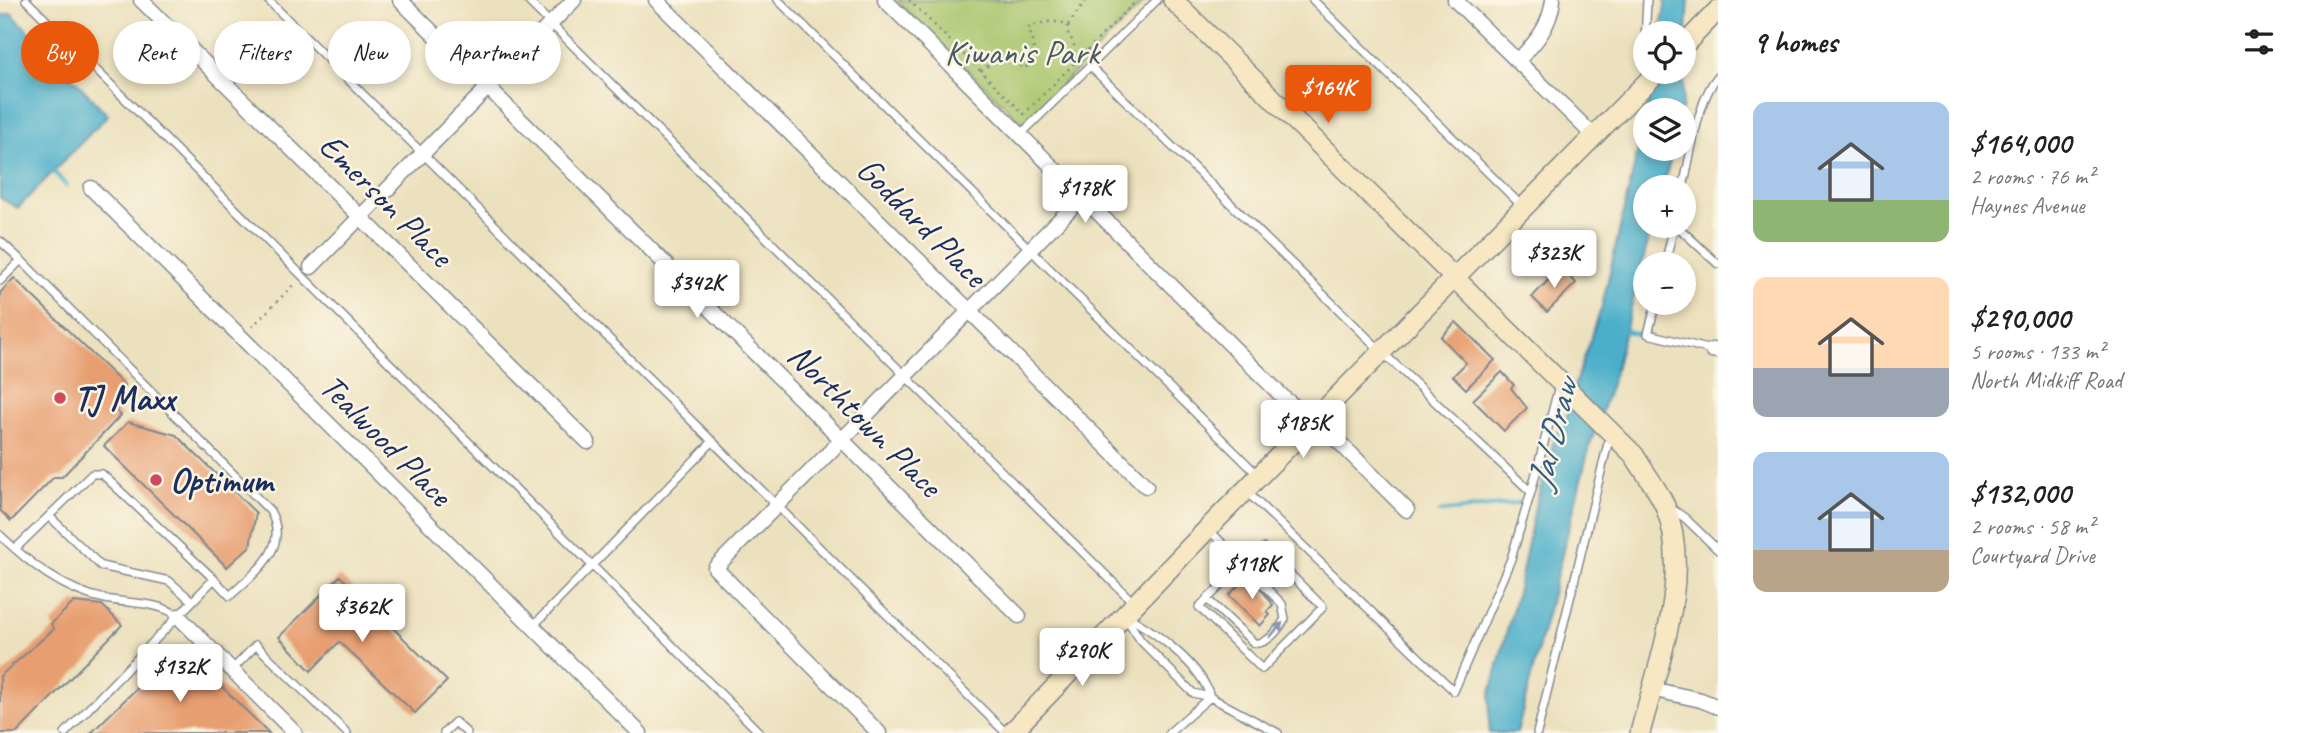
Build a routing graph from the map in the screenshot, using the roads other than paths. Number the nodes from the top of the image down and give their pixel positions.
1 (26, 0) edge
2 (141, 0) edge
3 (268, 0) edge
4 (400, 0) edge
5 (527, 0) edge
6 (574, 0) edge
7 (656, 0) edge
8 (778, 0) edge
9 (885, 0) edge
10 (1157, 0) edge
11 (1173, 0) edge
12 (1313, 0) edge
13 (1553, 0) edge
14 (1647, 0) edge
15 (1460, 2) edge
16 (1713, 15) edge
17 (549, 21) edge
18 (553, 21) edge
19 (1646, 21) edge
20 (561, 33) edge
21 (1696, 33) edge
22 (1517, 61) junction
23 (1090, 66) junction
24 (1718, 76) edge
25 (492, 84) edge
26 (1642, 84) edge
27 (488, 88) junction
28 (1020, 135) junction
29 (1594, 136) junction
30 (423, 153) junction
31 (1687, 175) edge
32 (91, 188) dead end
33 (1082, 197) junction
34 (1524, 208) junction
35 (361, 217) junction
36 (1689, 238) edge
37 (0, 241) edge
38 (1031, 249) junction
39 (21, 260) junction
40 (1718, 264) edge
41 (306, 272) junction
42 (1455, 278) junction
43 (0, 281) edge
44 (970, 311) junction
45 (1653, 315) edge
46 (1715, 350) edge
47 (1382, 352) junction
48 (905, 377) junction
49 (1563, 386) junction
50 (1312, 421) junction
51 (1608, 430) junction
52 (843, 440) junction
53 (713, 441) junction
54 (588, 442) dead end
55 (1252, 483) junction
56 (1146, 486) dead end
57 (1531, 492) junction
58 (1665, 505) junction
59 (778, 506) junction
60 (1407, 510) dead end
61 (49, 516) junction
62 (1208, 529) junction
63 (0, 535) edge
64 (15, 549) junction
65 (1718, 550) edge
66 (1243, 564) junction
67 (592, 566) junction
68 (214, 579) junction
69 (1207, 600) junction
70 (192, 601) junction
71 (1129, 610) junction
72 (1019, 615) dead end
73 (178, 616) junction
74 (533, 626) junction
75 (232, 671) junction
76 (1651, 689) junction
77 (1210, 697) junction
78 (1718, 707) edge
79 (65, 733) edge
80 (295, 733) edge
81 (346, 733) edge
82 (444, 733) edge
83 (467, 733) edge
84 (640, 733) edge
85 (760, 733) edge
86 (879, 733) edge
87 (1009, 733) edge
88 (1169, 733) edge
89 (1278, 733) edge
90 (1537, 733) edge
91 (1640, 733) edge

1 - 41 lane
2 - 35 street, Emerson Place
3 - 30 lane
4 - 27 street, Northtown Place
5 - 17 lane
6 - 18 street
7 - 44 street, Goddard Place
8 - 38 lane
9 - 28 street
10 - 23 lane
11 - 42 street
12 - 34 lane
13 - 22 street
14 - 19 lane
15 - 22 street
16 - 21 street
20 - 48 lane
22 - 29 street
23 - 28 lane
23 - 47 lane
24 - 31 lane
25 - 27 street
26 - 29 street
27 - 30 street
27 - 52 street, Northtown Place
28 - 33 street
29 - 34 street
30 - 35 street
30 - 53 lane
32 - 74 street, Tealwood Place
33 - 38 street
33 - 50 street
34 - 42 street
35 - 41 street
35 - 54 street, Emerson Place
36 - 40 lane
37 - 39 lane
38 - 44 street
38 - 55 lane
39 - 43 lane
39 - 68 lane
41 - 67 lane
42 - 47 street
42 - 49 street
44 - 48 street
44 - 56 street, Goddard Place
45 - 46 lane
47 - 50 street
47 - 57 lane
48 - 52 street
48 - 71 lane
49 - 51 street
49 - 57 lane
50 - 55 street
50 - 60 street
51 - 58 street
51 - 90 lane
52 - 59 street
52 - 72 street, Northtown Place
53 - 59 lane
53 - 67 lane
55 - 57 lane
55 - 62 street
58 - 65 lane
58 - 76 street
59 - 86 street
59 - 87 lane
61 - 64 lane
61 - 68 lane
61 - 70 lane
62 - 66 lane
62 - 71 street
63 - 64 lane
64 - 73 lane
66 - 69 lane
69 -> 66 lane
66 - 69 lane
67 - 74 lane
67 - 85 lane
68 - 70 lane
70 - 73 lane
71 - 77 lane
71 - 77 lane
71 - 87 street
73 - 75 street
73 - 79 lane
74 - 84 street, Tealwood Place
75 - 80 street
75 - 81 lane
76 - 78 street
76 - 91 street
77 - 88 lane
77 - 89 lane
82 - 83 lane

